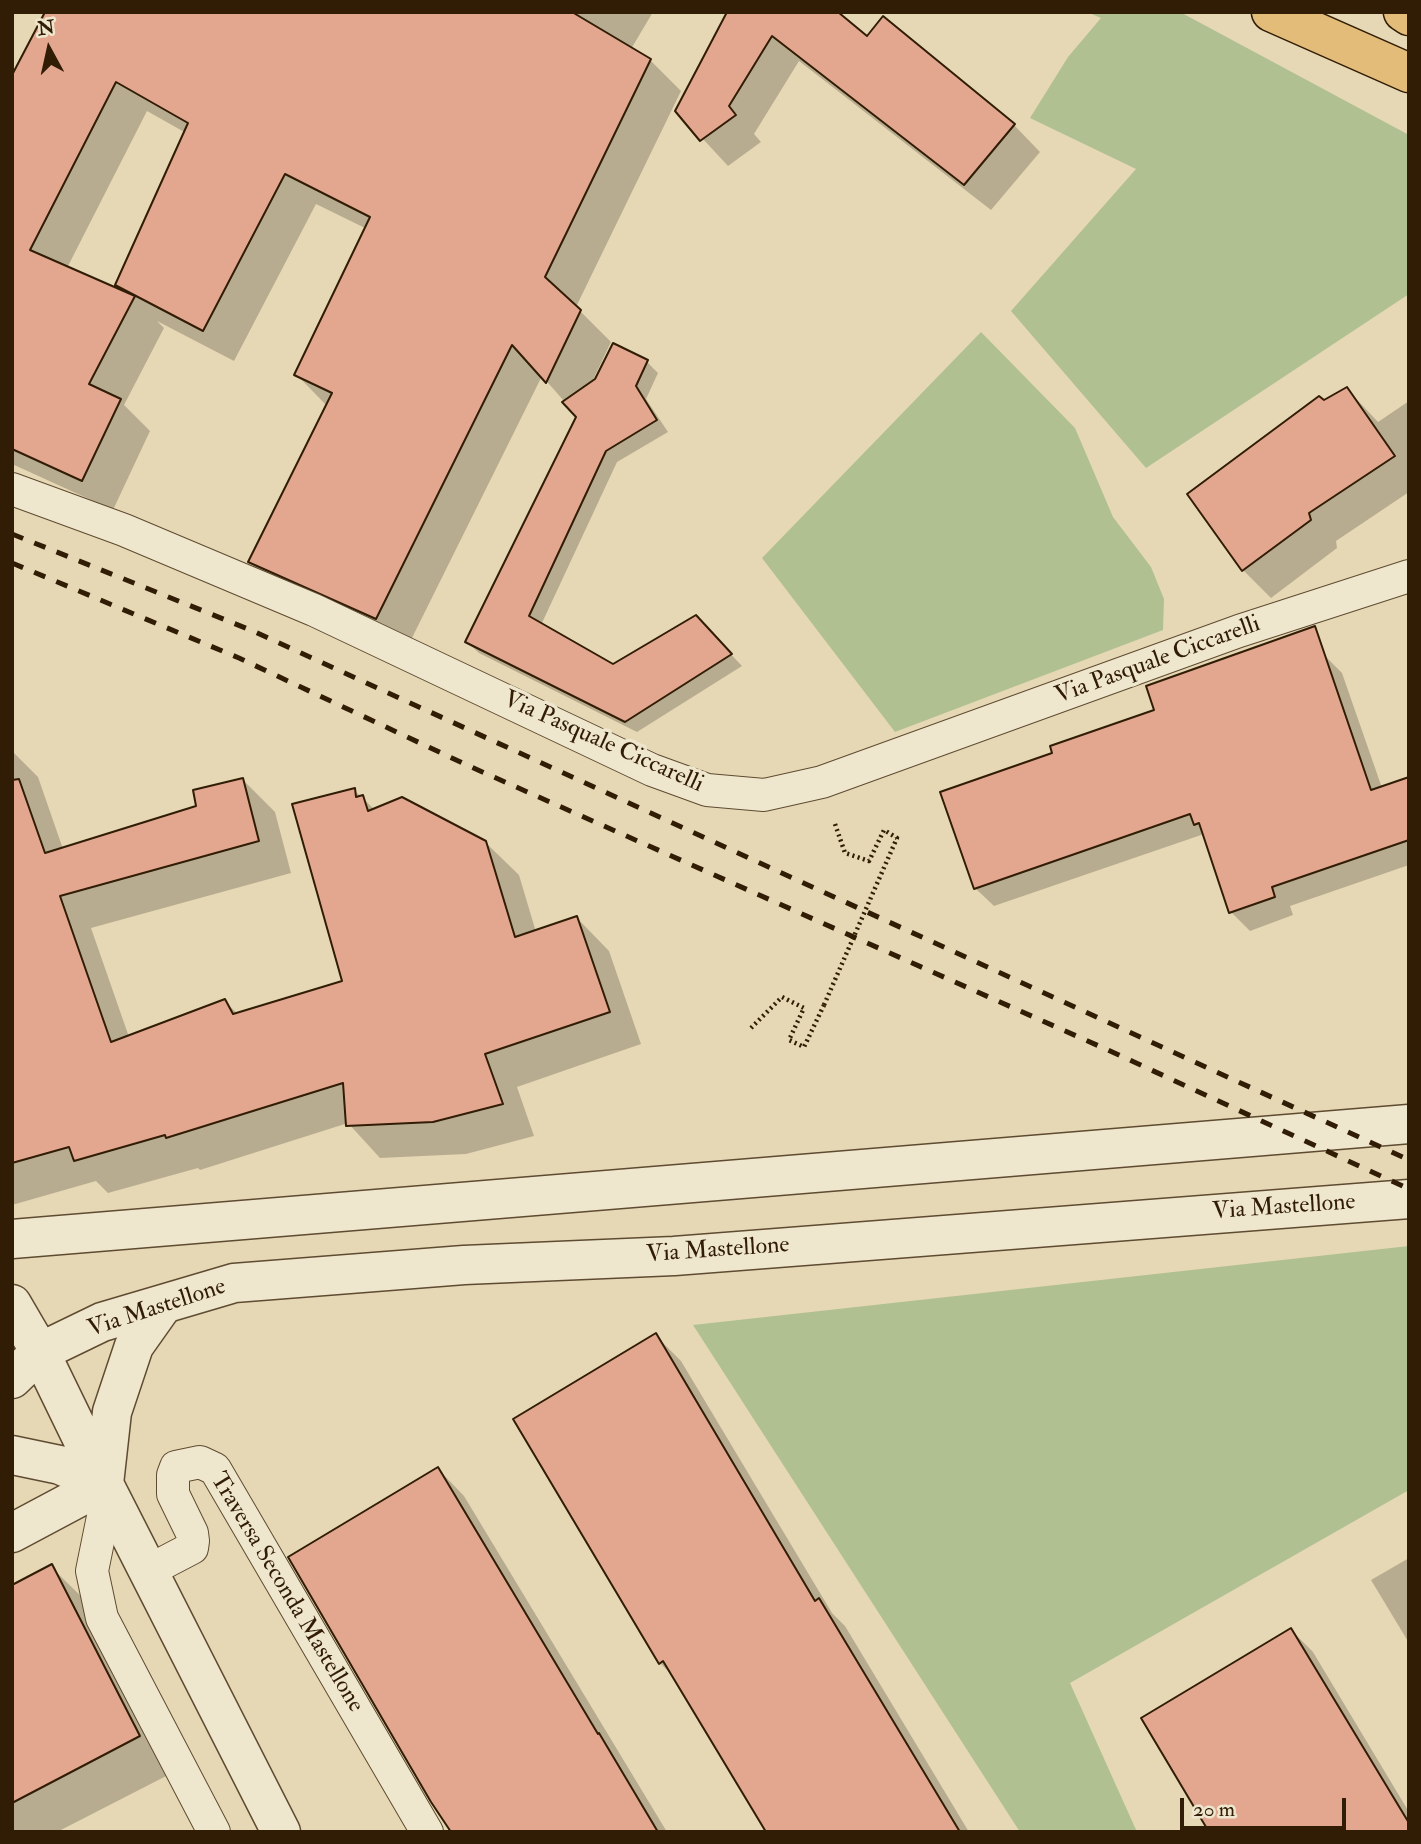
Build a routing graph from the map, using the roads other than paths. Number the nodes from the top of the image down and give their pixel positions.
1 (1271, 12) edge
2 (1403, 12) edge
3 (1409, 16) edge
4 (1409, 73) edge
5 (12, 489) edge
6 (1409, 576) edge
7 (1409, 1124) edge
8 (1409, 1199) edge
9 (12, 1239) edge
10 (12, 1304) edge
11 (163, 1306) junction
12 (40, 1352) junction
13 (12, 1379) edge
14 (12, 1455) edge
15 (106, 1488) junction
16 (12, 1533) edge
17 (148, 1571) junction
18 (214, 1832) edge
19 (281, 1832) edge
20 (427, 1832) edge

1 - 4 highway
2 - 3 highway
5 - 6 lane, Via Pasquale Ciccarelli
7 - 9 street
8 - 11 street, Via Mastellone
10 - 12 street
11 - 12 street, Via Mastellone
11 - 15 street
12 - 13 street, Via Mastellone
12 - 15 street
14 - 15 street
15 - 16 street
15 - 17 street
15 - 18 lane
17 - 19 street
17 - 20 lane, Traversa Seconda Mastellone

